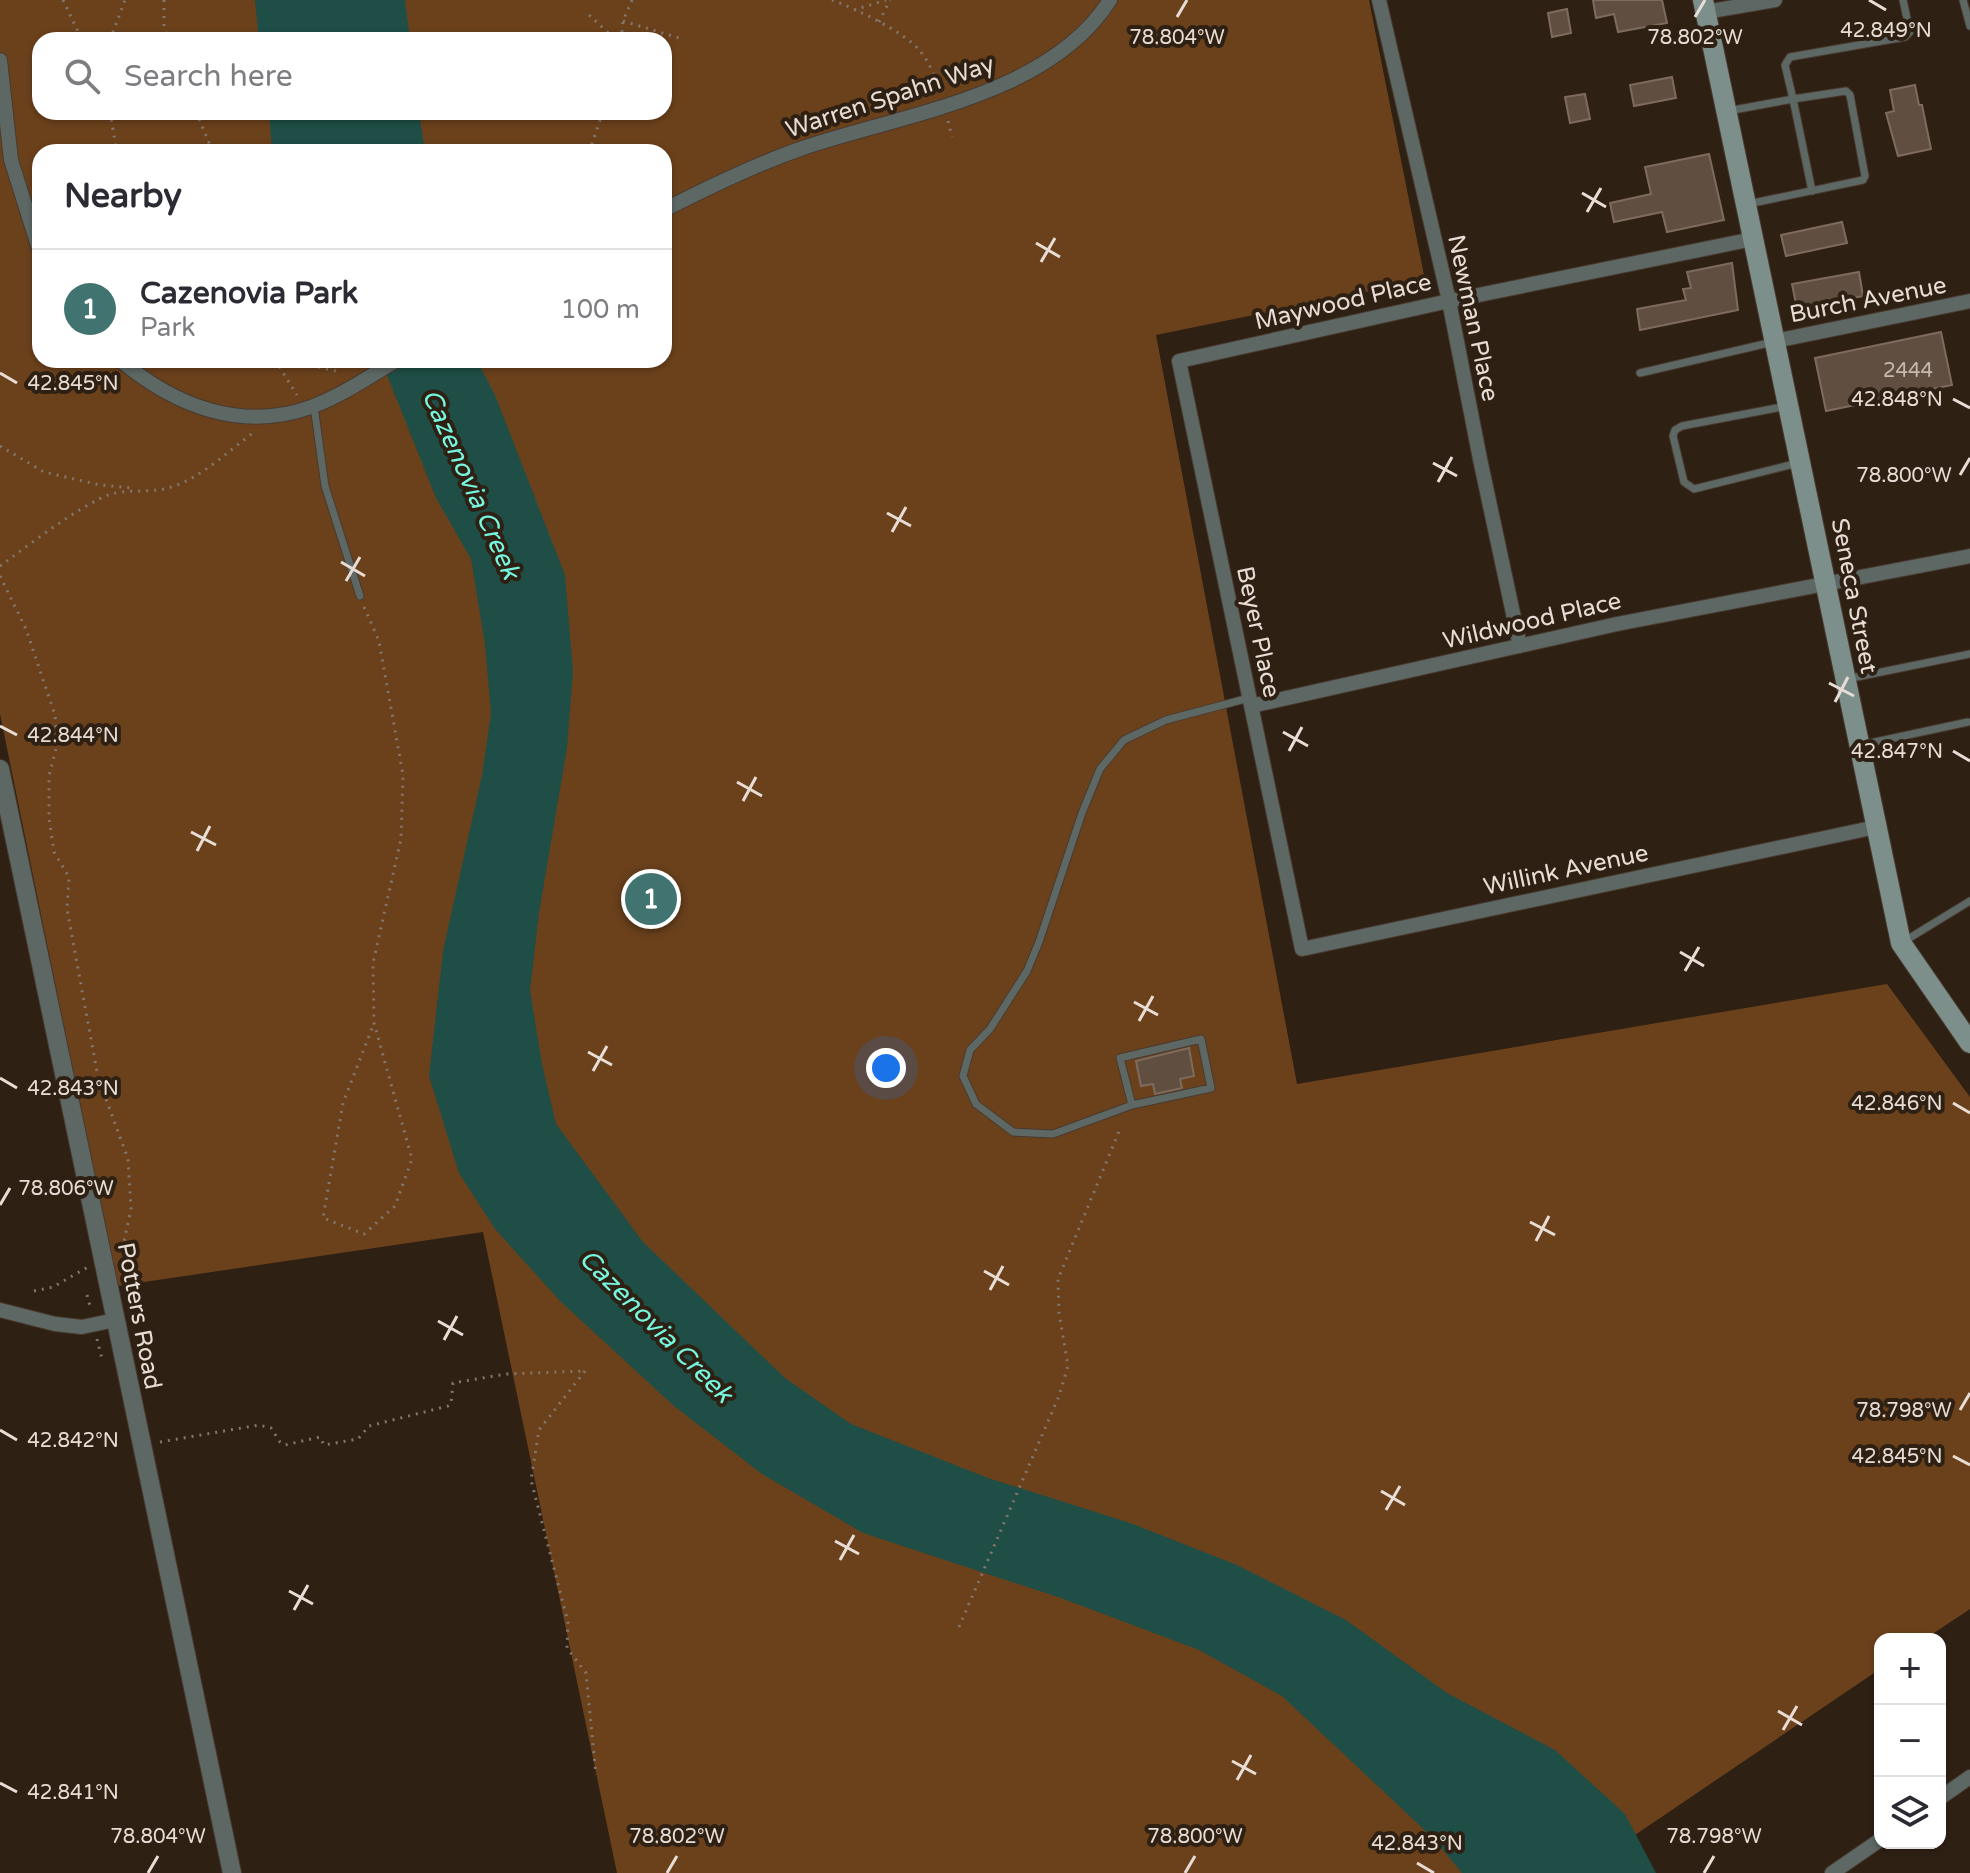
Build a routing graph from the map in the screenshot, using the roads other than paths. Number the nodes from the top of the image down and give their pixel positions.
1 (1110, 0) edge
2 (1379, 0) edge
3 (1775, 0) edge
4 (1903, 0) edge
5 (1963, 0) edge
6 (1704, 6) edge
7 (1970, 26) edge
8 (0, 60) edge
9 (1793, 99) junction
10 (1726, 112) junction
11 (1812, 191) junction
12 (1746, 205) junction
13 (672, 206) edge
14 (32, 227) edge
15 (1753, 239) junction
16 (1449, 301) junction
17 (1970, 301) edge
18 (1775, 341) junction
19 (1179, 361) joint
20 (131, 368) edge
21 (383, 368) edge
22 (1640, 373) dead end
23 (314, 406) junction
24 (1789, 406) junction
25 (1801, 462) junction
26 (1970, 556) edge
27 (1824, 583) junction
28 (360, 596) road end
29 (1520, 646) junction
30 (1970, 654) edge
31 (1845, 679) junction
32 (1250, 702) junction
33 (1968, 722) edge
34 (1858, 745) junction
35 (0, 769) edge
36 (1876, 827) junction
37 (1970, 901) edge
38 (1294, 912) joint
39 (1901, 943) junction
40 (1970, 1043) edge
41 (1132, 1105) junction
42 (0, 1310) edge
43 (115, 1320) junction
44 (1970, 1777) edge
45 (1946, 1794) edge
46 (1874, 1844) edge
47 (232, 1873) edge
48 (1832, 1873) edge

1 - 13 street, Warren Spahn Way
2 - 16 street, Newman Place
3 - 6 street
4 - 9 lane
5 - 7 lane
6 - 10 main road, Seneca Street
8 - 14 street
9 - 10 lane
9 - 11 lane
9 - 11 lane
10 - 12 main road, Seneca Street
11 - 12 lane
12 - 15 main road, Seneca Street
15 - 16 street, Maywood Place
15 - 18 main road, Seneca Street
16 - 19 street, Maywood Place
16 - 29 street, Newman Place
17 - 18 street, Burch Avenue
18 - 22 lane
18 - 24 main road, Seneca Street
19 - 32 street, Beyer Place
20 - 23 street
21 - 23 street
23 - 28 lane
24 - 25 main road, Seneca Street
24 - 25 lane
25 - 27 main road, Seneca Street
26 - 27 street, Wildwood Place
27 - 29 street, Wildwood Place
27 - 31 main road, Seneca Street
29 - 32 street, Wildwood Place
30 - 31 lane
31 - 34 main road, Seneca Street
32 - 38 street, Beyer Place
32 - 41 lane, Wildwood Place
33 - 34 lane
34 - 36 main road, Seneca Street
35 - 43 street, Potters Road
36 - 38 street, Willink Avenue
36 - 39 main road, Seneca Street
37 - 39 lane
39 - 40 main road, Seneca Street
41 - 41 lane
42 - 43 street
43 - 47 street, Potters Road
44 - 45 street
46 - 48 street

